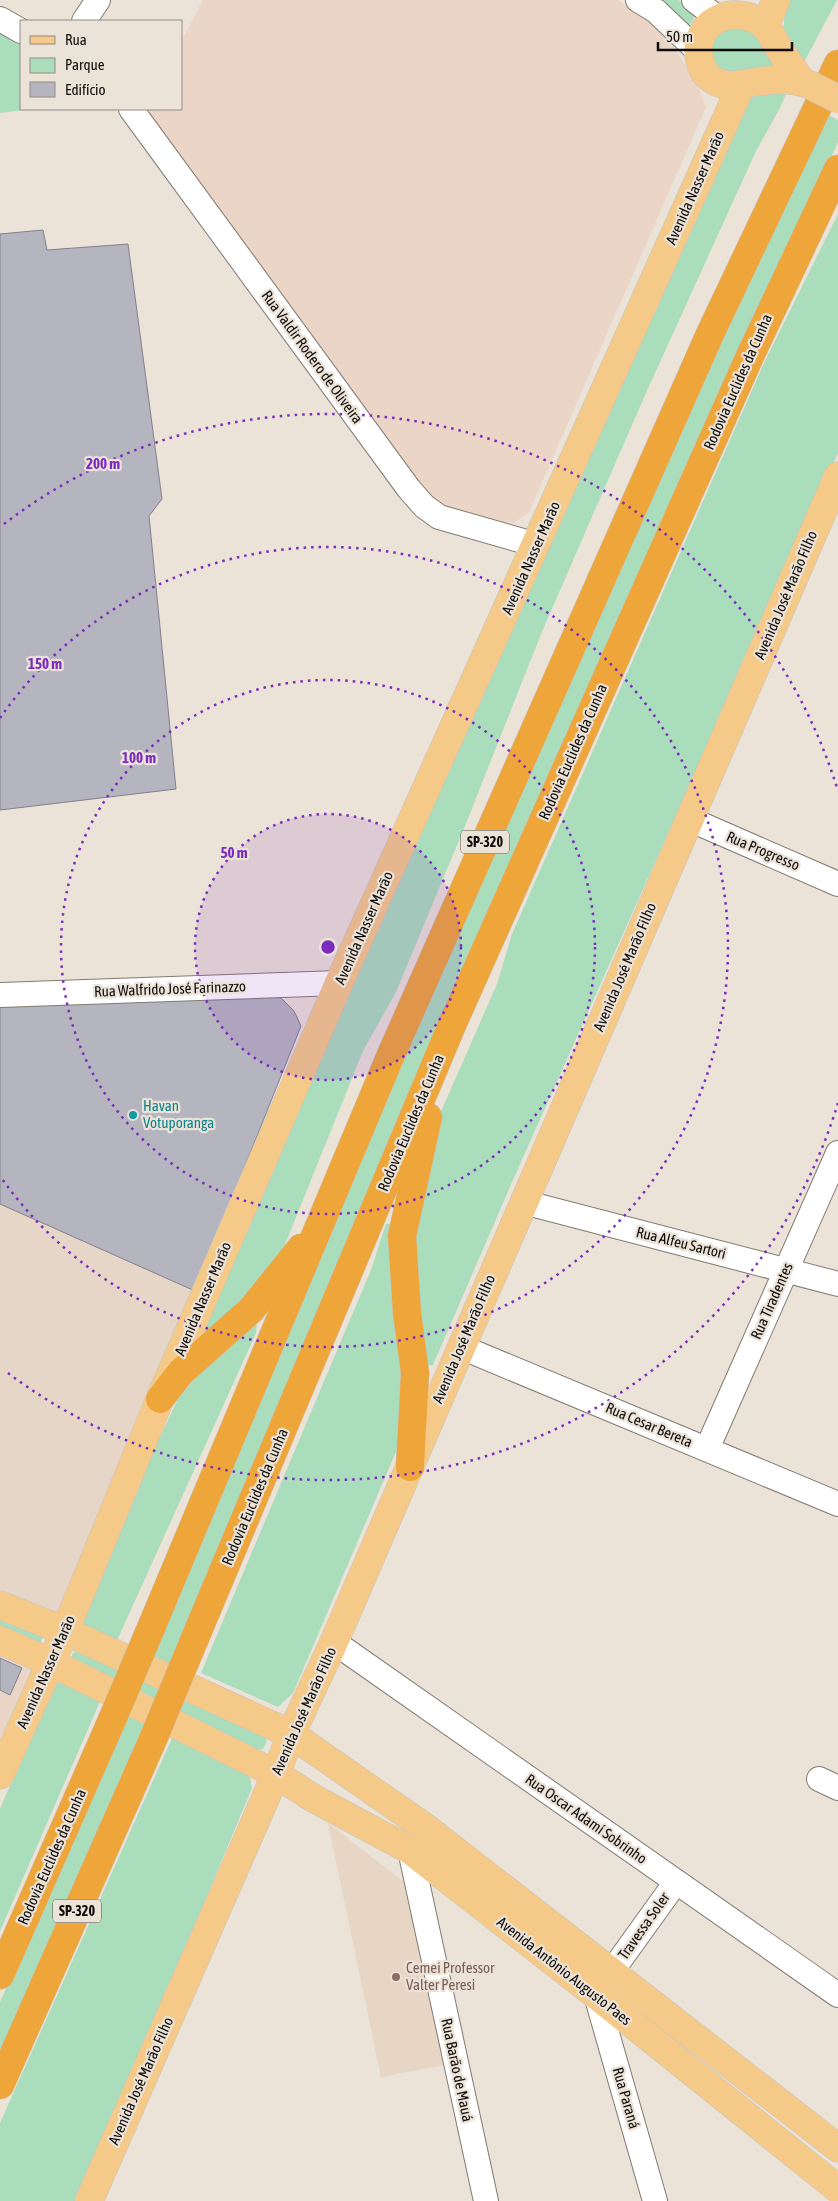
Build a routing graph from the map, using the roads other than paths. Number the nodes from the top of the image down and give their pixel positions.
1 (98, 0) edge
2 (638, 0) edge
3 (694, 0) edge
4 (776, 0) edge
5 (718, 18) junction
6 (0, 20) edge
7 (85, 20) edge
8 (765, 26) junction
9 (20, 30) edge
10 (698, 51) junction
11 (838, 64) edge
12 (806, 84) junction
13 (741, 86) junction
14 (838, 99) edge
15 (132, 110) edge
16 (838, 169) edge
17 (838, 476) edge
18 (537, 545) junction
19 (689, 819) junction
20 (838, 884) edge
21 (339, 983) junction
22 (0, 995) edge
23 (452, 1025) junction
24 (838, 1153) edge
25 (523, 1202) junction
26 (320, 1226) junction
27 (785, 1270) junction
28 (838, 1284) edge
29 (461, 1347) junction
30 (160, 1399) junction
31 (707, 1449) junction
32 (410, 1467) junction
33 (838, 1504) edge
34 (0, 1605) edge
35 (65, 1631) junction
36 (0, 1640) edge
37 (334, 1642) junction
38 (50, 1662) junction
39 (291, 1734) junction
40 (276, 1774) junction
41 (0, 1775) edge
42 (426, 1828) junction
43 (410, 1850) junction
44 (676, 1882) junction
45 (612, 1971) junction
46 (0, 1976) edge
47 (596, 1995) junction
48 (838, 1995) edge
49 (0, 2085) edge
50 (838, 2148) edge
51 (838, 2189) edge
52 (89, 2201) edge
53 (486, 2201) edge
54 (655, 2201) edge

1 - 7 street
2 - 10 street
3 - 5 street
4 - 8 main road
5 - 8 main road
5 - 10 main road
6 - 9 street
8 - 12 main road
10 - 13 main road
11 - 26 highway, Rodovia Euclides da Cunha / SP-320
12 - 13 main road
12 - 14 main road, bridge
13 - 18 main road, Avenida Nasser Marão
15 - 18 street, Rua Valdir Rodero de Oliveira
16 - 23 highway, Rodovia Euclides da Cunha / SP-320
17 - 19 main road, Avenida José Marão Filho
18 - 21 main road, Avenida Nasser Marão
19 - 20 street, Rua Progresso
19 - 25 main road, Avenida José Marão Filho
21 - 22 street, Rua Walfrido José Farinazzo
21 - 30 main road, Avenida Nasser Marão
23 - 32 highway
23 - 49 highway, Rodovia Euclides da Cunha / SP-320, bridge
24 - 27 street, Rua Tiradentes
25 - 27 street, Rua Alfeu Sartori
25 - 29 main road, Avenida José Marão Filho
26 - 30 highway
26 - 46 highway, Rodovia Euclides da Cunha / SP-320, bridge
27 - 28 street, Rua Alfeu Sartori
27 - 31 street, Rua Tiradentes
29 - 31 street, Rua Cesar Bereta
29 - 32 main road, Avenida José Marão Filho
30 - 35 main road, Avenida Nasser Marão
31 - 33 street, Rua Cesar Bereta
32 - 37 main road, Avenida José Marão Filho
34 - 35 main road, Avenida Antônio Augusto Paes
35 - 38 main road, Avenida Nasser Marão
35 - 39 main road, Avenida Antônio Augusto Paes
36 - 38 main road, Avenida Antônio Augusto Paes
37 - 39 main road, Avenida José Marão Filho
37 - 44 street, Rua Oscar Adamí Sobrinho
38 - 40 main road, Avenida Antônio Augusto Paes
38 - 41 main road, Avenida Nasser Marão
39 - 40 main road, Avenida José Marão Filho
39 - 42 main road, Avenida Antônio Augusto Paes
40 - 43 main road, Avenida Antônio Augusto Paes
40 - 52 main road, Avenida José Marão Filho
42 - 43 main road
42 - 45 main road, Avenida Antônio Augusto Paes
43 - 47 main road, Avenida Antônio Augusto Paes
43 - 53 street, Rua Barão de Mauá
44 - 45 street, Travessa Soler
44 - 48 street, Rua Oscar Adamí Sobrinho
45 - 47 main road
45 - 50 main road, Avenida Antônio Augusto Paes
47 - 51 main road, Avenida Antônio Augusto Paes
47 - 54 street, Rua Paraná

